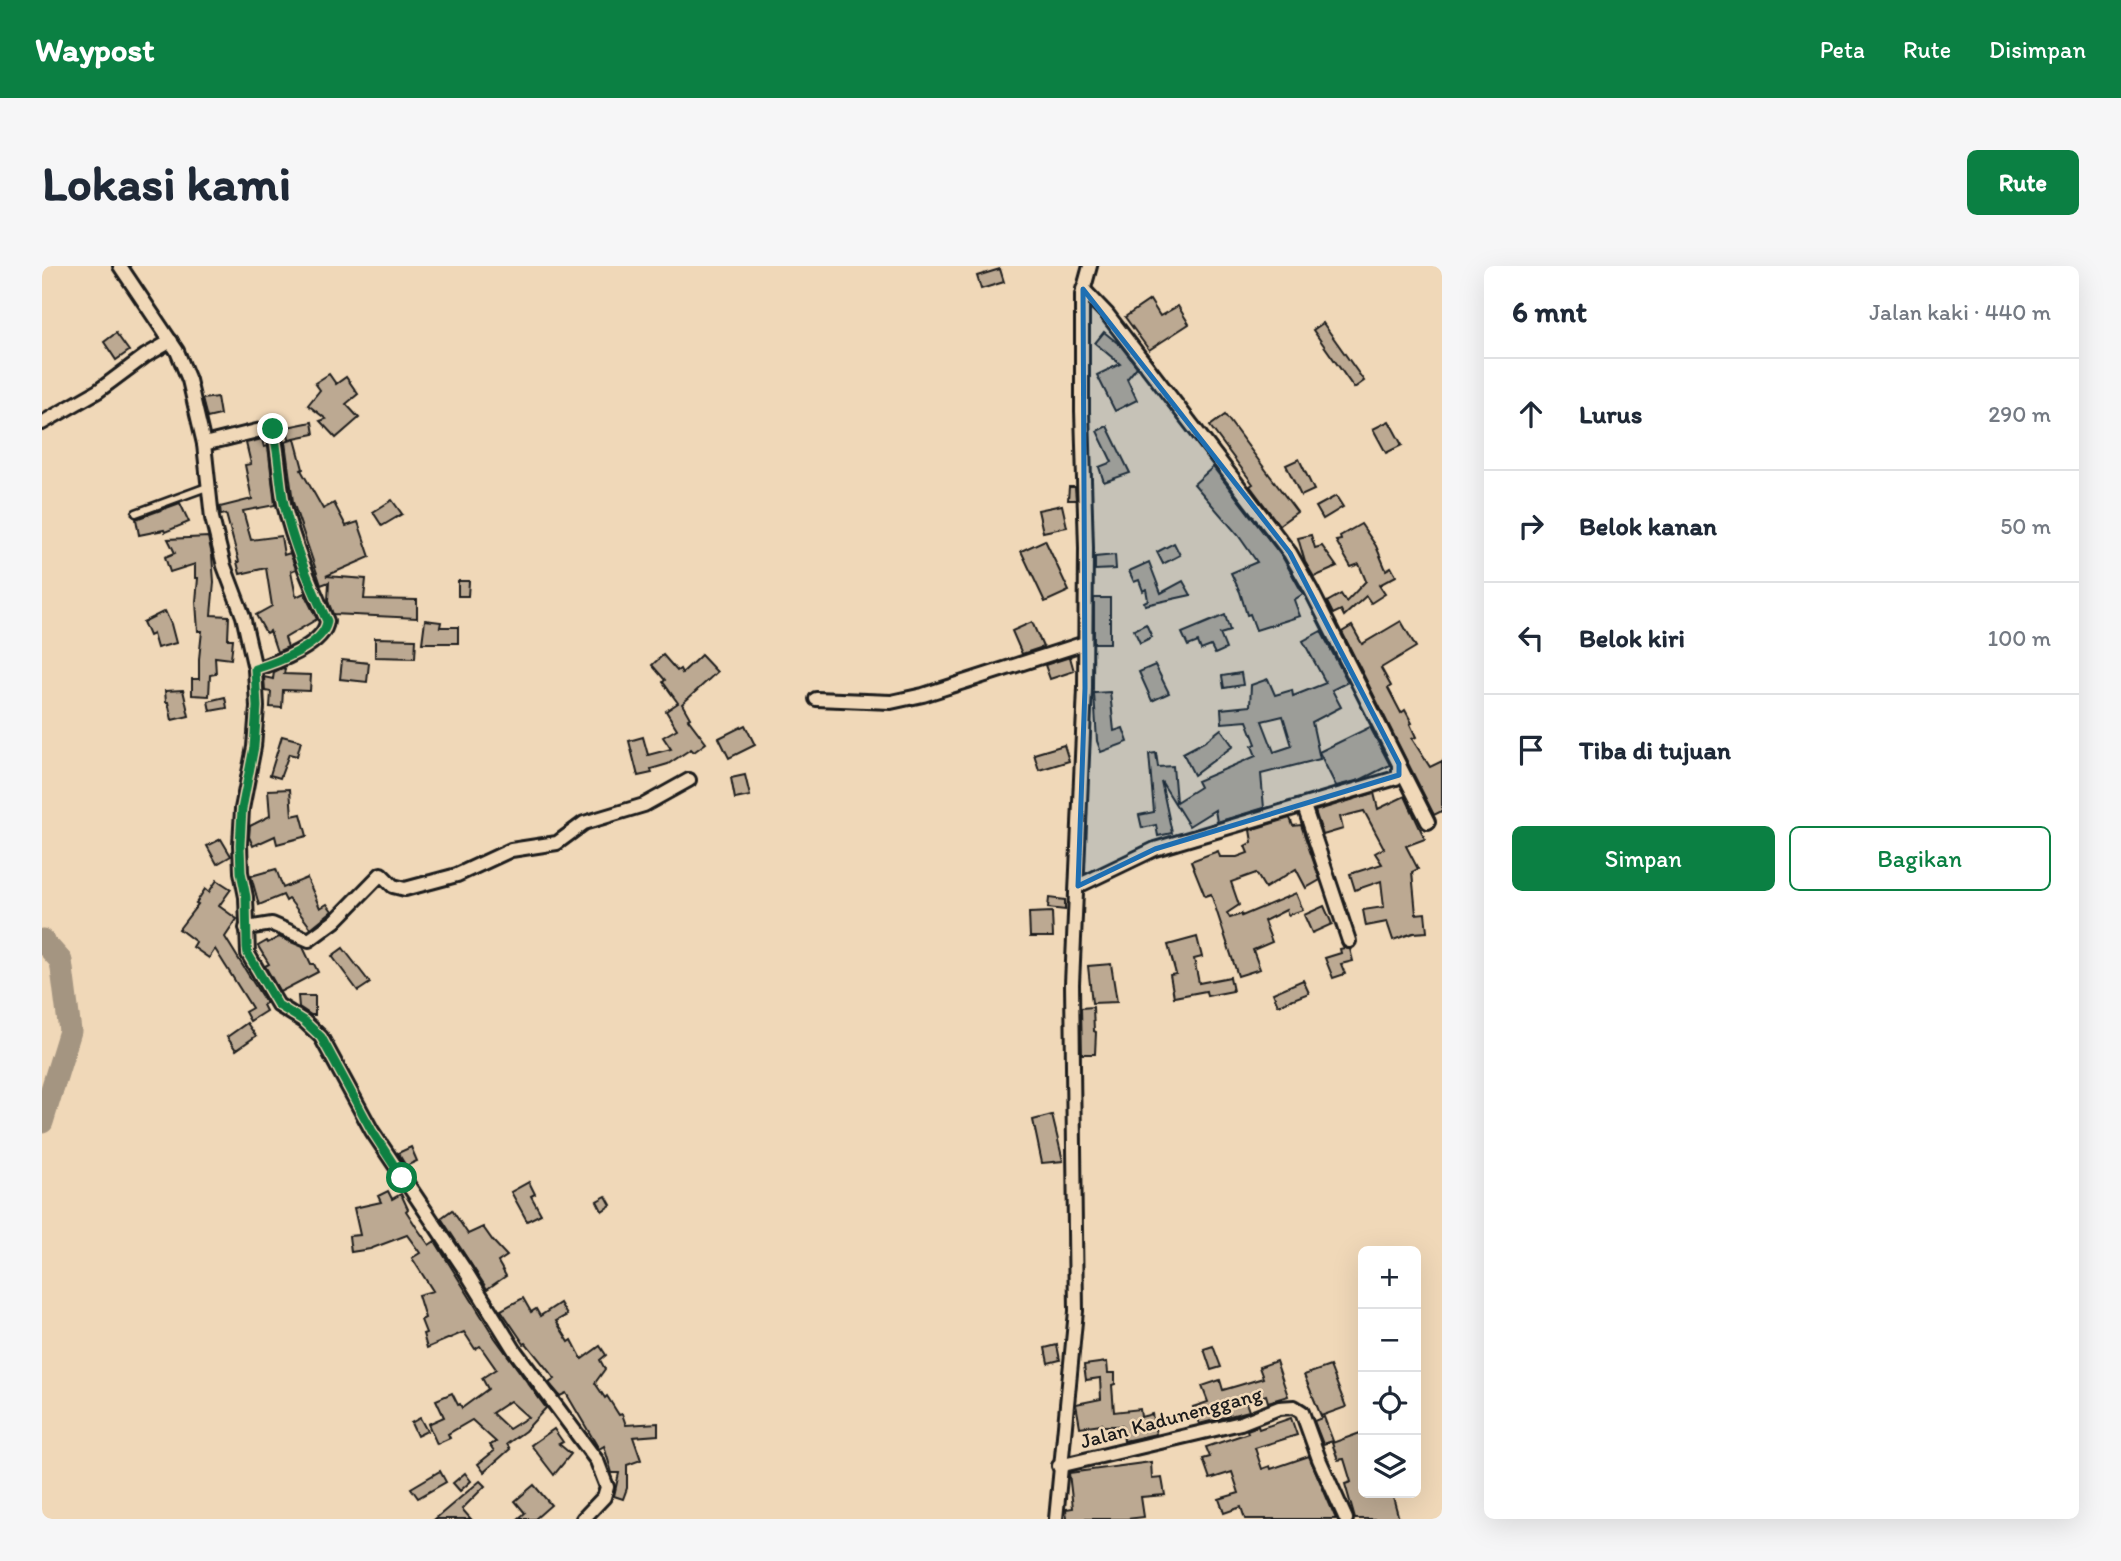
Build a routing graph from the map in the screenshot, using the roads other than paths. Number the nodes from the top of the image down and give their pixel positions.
1 (120, 266) edge
2 (1090, 266) edge
3 (1083, 289) junction
4 (171, 341) junction
5 (42, 423) edge
6 (204, 444) junction
7 (207, 487) junction
8 (136, 513) dead end
9 (1085, 643) junction
10 (255, 669) junction
11 (816, 699) dead end
12 (1399, 764) junction
13 (689, 780) dead end
14 (1304, 806) junction
15 (1428, 822) dead end
16 (1078, 886) junction
17 (246, 928) junction
18 (1349, 942) dead end
19 (1059, 1466) junction
20 (583, 1519) edge
21 (1056, 1519) edge
22 (1346, 1519) edge

1 - 4 street
2 - 3 street, Jalan Kadunenggang
3 - 9 street, Jalan Kadunenggang
3 - 12 street
4 - 5 street
4 - 6 street
6 - 7 street
6 - 10 street
7 - 8 lane
7 - 10 street
9 - 11 street
9 - 16 street, Jalan Kadunenggang
10 - 17 street
12 - 14 street
12 - 15 street
13 - 17 street
14 - 16 street
14 - 18 street
16 - 19 street, Jalan Kadunenggang
17 - 20 street
19 - 21 street, Jalan Kadunenggang
19 - 22 street, Jalan Kadunenggang

